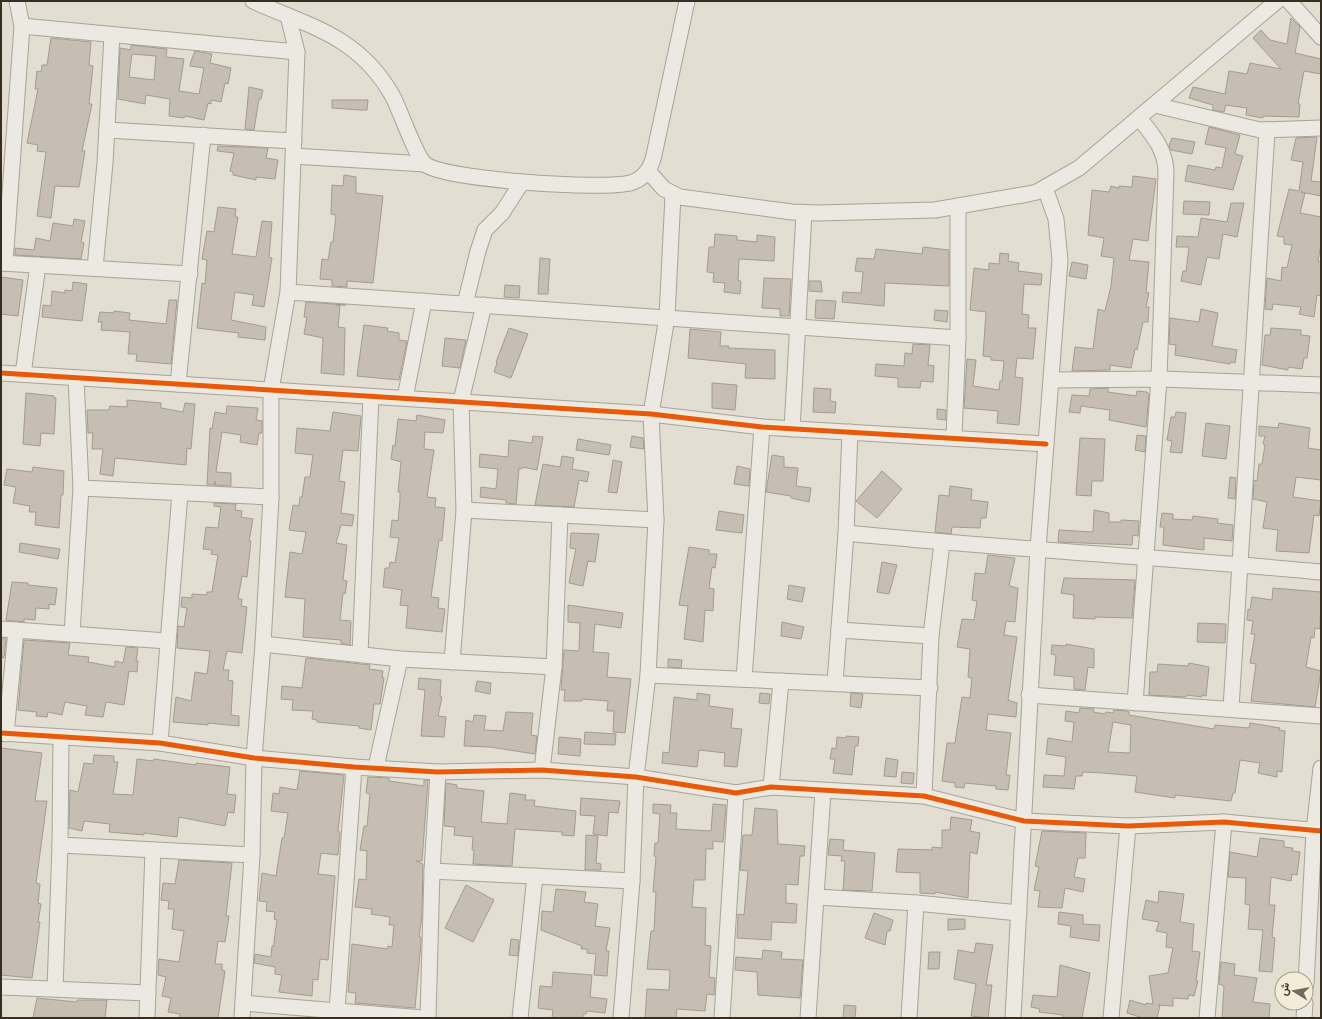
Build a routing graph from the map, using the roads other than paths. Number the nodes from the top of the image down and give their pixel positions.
1 (17, 1) edge
2 (253, 1) edge
3 (687, 1) edge
4 (1277, 1) edge
5 (1289, 1) edge
6 (288, 16) junction
7 (22, 26) junction
8 (112, 35) junction
9 (1321, 37) edge
10 (297, 52) junction
11 (1156, 105) junction
12 (1139, 118) junction
13 (1321, 128) edge
14 (107, 130) junction
15 (1267, 130) junction
16 (203, 136) junction
17 (294, 148) junction
18 (425, 164) junction
19 (648, 171) junction
20 (522, 182) junction
21 (1045, 188) junction
22 (673, 195) junction
23 (958, 206) junction
24 (804, 213) junction
25 (3, 263) edge
26 (38, 265) junction
27 (95, 268) junction
28 (190, 274) junction
29 (288, 292) junction
30 (424, 301) junction
31 (465, 304) junction
32 (484, 305) junction
33 (667, 318) junction
34 (798, 327) junction
35 (958, 338) junction
36 (1, 373) edge
37 (23, 374) junction
38 (76, 378) junction
39 (1159, 379) junction
40 (1052, 380) junction
41 (1251, 382) junction
42 (178, 384) junction
43 (1321, 385) edge
44 (271, 390) junction
45 (371, 397) junction
46 (405, 398) junction
47 (461, 401) junction
48 (651, 414) junction
49 (762, 427) junction
50 (792, 429) junction
51 (850, 432) junction
52 (954, 438) junction
53 (1046, 444) junction
54 (81, 488) junction
55 (180, 492) junction
56 (271, 497) junction
57 (464, 510) junction
58 (560, 515) junction
59 (656, 520) junction
60 (846, 533) junction
61 (942, 543) junction
62 (1038, 549) junction
63 (1146, 558) junction
64 (1239, 564) junction
65 (1321, 572) edge
66 (1, 629) edge
67 (16, 630) junction
68 (839, 630) junction
69 (72, 634) junction
70 (931, 636) junction
71 (167, 641) junction
72 (263, 644) junction
73 (360, 653) junction
74 (400, 659) junction
75 (452, 662) junction
76 (554, 667) junction
77 (648, 676) junction
78 (744, 679) junction
79 (781, 681) junction
80 (835, 683) junction
81 (930, 688) junction
82 (1030, 695) junction
83 (1135, 703) junction
84 (1230, 708) junction
85 (1321, 716) edge
86 (4, 733) edge
87 (61, 737) junction
88 (160, 743) junction
89 (254, 758) junction
90 (354, 767) junction
91 (376, 767) junction
92 (1321, 768) edge
93 (542, 770) junction
94 (438, 772) junction
95 (636, 777) junction
96 (770, 787) junction
97 (822, 791) junction
98 (736, 793) junction
99 (924, 796) junction
100 (1024, 821) junction
101 (1224, 822) junction
102 (1128, 826) junction
103 (1318, 831) edge
104 (60, 845) junction
105 (153, 850) junction
106 (252, 855) junction
107 (432, 871) junction
108 (535, 876) junction
109 (632, 881) junction
110 (817, 897) junction
111 (916, 903) junction
112 (1019, 913) junction
113 (1307, 971) edge
114 (1, 987) edge
115 (55, 989) junction
116 (148, 993) junction
117 (243, 1002) junction
118 (337, 1010) junction
119 (366, 1016) edge
120 (147, 1018) edge
121 (242, 1018) edge
122 (422, 1018) edge
123 (428, 1018) edge
124 (520, 1018) edge
125 (621, 1018) edge
126 (722, 1018) edge
127 (808, 1018) edge
128 (909, 1018) edge
129 (1013, 1018) edge
130 (1112, 1018) edge
131 (1207, 1018) edge

1 - 7 street
2 - 6 street
3 - 19 street
4 - 11 street
5 - 9 street
6 - 10 street
6 - 18 street
7 - 8 street
7 - 25 street
8 - 10 street
8 - 14 street
10 - 17 street
11 - 12 street
11 - 15 street
12 - 21 street
12 - 39 street
13 - 15 street
14 - 16 street
14 - 27 street
15 - 41 street
16 - 17 street
16 - 28 street
17 - 18 street
17 - 29 street
18 - 20 street
19 - 20 street
19 - 22 street
20 - 31 street
21 - 23 street
21 - 40 street
22 - 24 street
22 - 33 street
23 - 24 street
23 - 35 street
24 - 34 street
25 - 26 street
26 - 27 street
26 - 37 street
27 - 28 street
28 - 42 street
29 - 30 street
29 - 44 street
30 - 31 street
30 - 46 street
31 - 32 street
32 - 33 street
32 - 47 street
33 - 34 street
33 - 48 street
34 - 35 street
34 - 50 street
35 - 52 street
36 - 37 street
37 - 38 street
38 - 42 street
38 - 54 street
39 - 40 street
39 - 41 street
39 - 63 street
40 - 53 street
41 - 43 street
41 - 64 street
42 - 44 street
44 - 45 street
44 - 56 street
45 - 46 street
45 - 73 street
46 - 47 street
47 - 48 street
47 - 57 street
48 - 49 street
48 - 59 street
49 - 50 street
49 - 78 street
50 - 51 street
51 - 52 street
51 - 60 street
52 - 53 street
53 - 62 street
54 - 55 street
54 - 69 street
55 - 56 street
55 - 71 street
56 - 72 street
57 - 58 street
57 - 75 street
58 - 59 street
58 - 76 street
59 - 77 street
60 - 61 street
60 - 68 street
61 - 62 street
61 - 70 street
62 - 63 street
62 - 82 street
63 - 64 street
63 - 83 street
64 - 65 street
64 - 84 street
66 - 67 street
67 - 69 street
67 - 86 street
68 - 70 street
68 - 80 street
69 - 71 street
70 - 81 street
71 - 88 street
72 - 73 street
72 - 89 street
73 - 74 street
74 - 75 street
74 - 91 street
75 - 76 street
76 - 93 street
77 - 78 street
77 - 95 street
78 - 79 street
79 - 80 street
79 - 96 street
80 - 81 street
81 - 99 street
82 - 83 street
82 - 100 street
83 - 84 street
84 - 85 street
86 - 87 street
87 - 88 street
87 - 104 street
88 - 89 street
89 - 90 street
89 - 106 street
90 - 91 street
90 - 118 street
91 - 94 street
92 - 103 street
93 - 94 street
93 - 95 street
94 - 107 street
95 - 98 street
95 - 109 street
96 - 97 street
96 - 98 street
97 - 99 street
97 - 110 street
98 - 126 street
99 - 100 street
100 - 102 street
100 - 112 street
101 - 102 street
101 - 103 street
101 - 131 street
102 - 130 street
103 - 113 street
104 - 105 street
104 - 115 street
105 - 106 street
105 - 116 street
106 - 117 street
107 - 108 street
107 - 123 street
108 - 109 street
108 - 124 street
109 - 125 street
110 - 111 street
110 - 127 street
111 - 112 street
111 - 128 street
112 - 129 street
114 - 115 street
115 - 116 street
116 - 120 street
117 - 118 street
117 - 121 street
118 - 119 street
119 - 122 street

